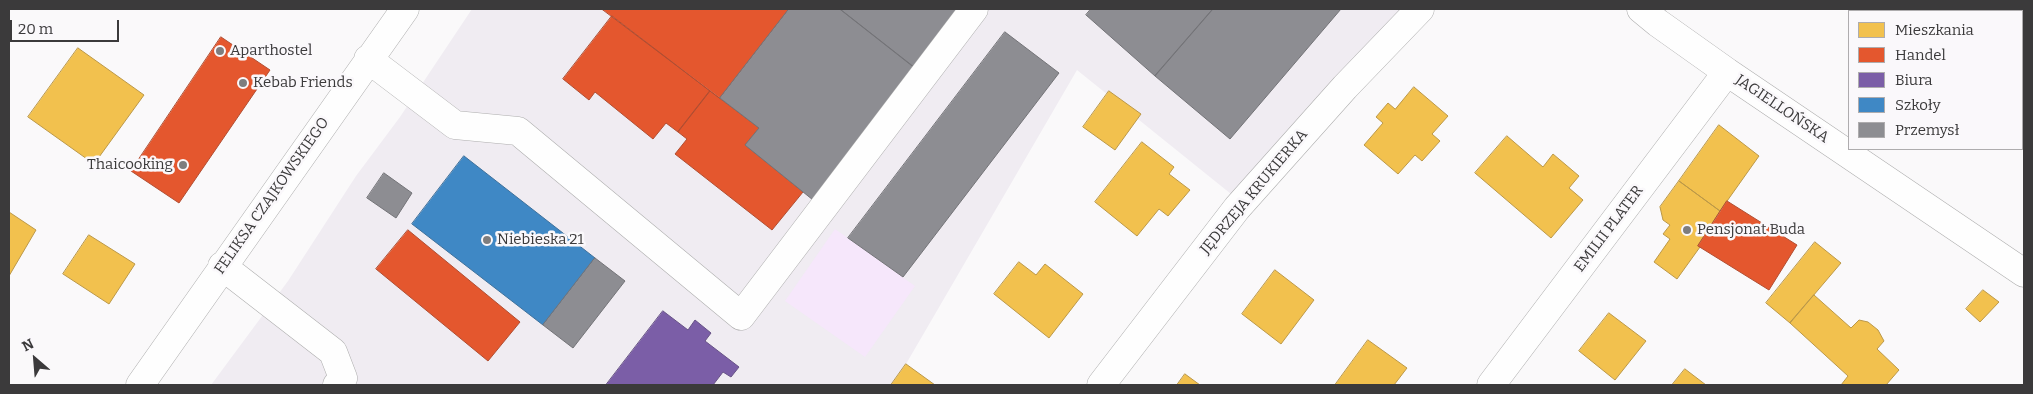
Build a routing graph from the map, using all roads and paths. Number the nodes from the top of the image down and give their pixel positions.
1 (405, 9) edge
2 (974, 9) edge
3 (1420, 9) edge
4 (1641, 9) edge
5 (368, 59) junction
6 (1727, 72) junction
7 (222, 266) junction
8 (2024, 273) edge
9 (140, 385) edge
10 (337, 385) edge
11 (1101, 385) edge
12 (1491, 385) edge

1 - 5 street, FELIKSA CZAJKOWSKIEGO
2 - 5 street
3 - 11 street, JĘDRZEJA KRUKIERKA
4 - 6 street, JAGIELLOŃSKA
5 - 7 street, FELIKSA CZAJKOWSKIEGO
6 - 8 street, JAGIELLOŃSKA
6 - 12 street, EMILII PLATER
7 - 9 street, FELIKSA CZAJKOWSKIEGO
7 - 10 street

